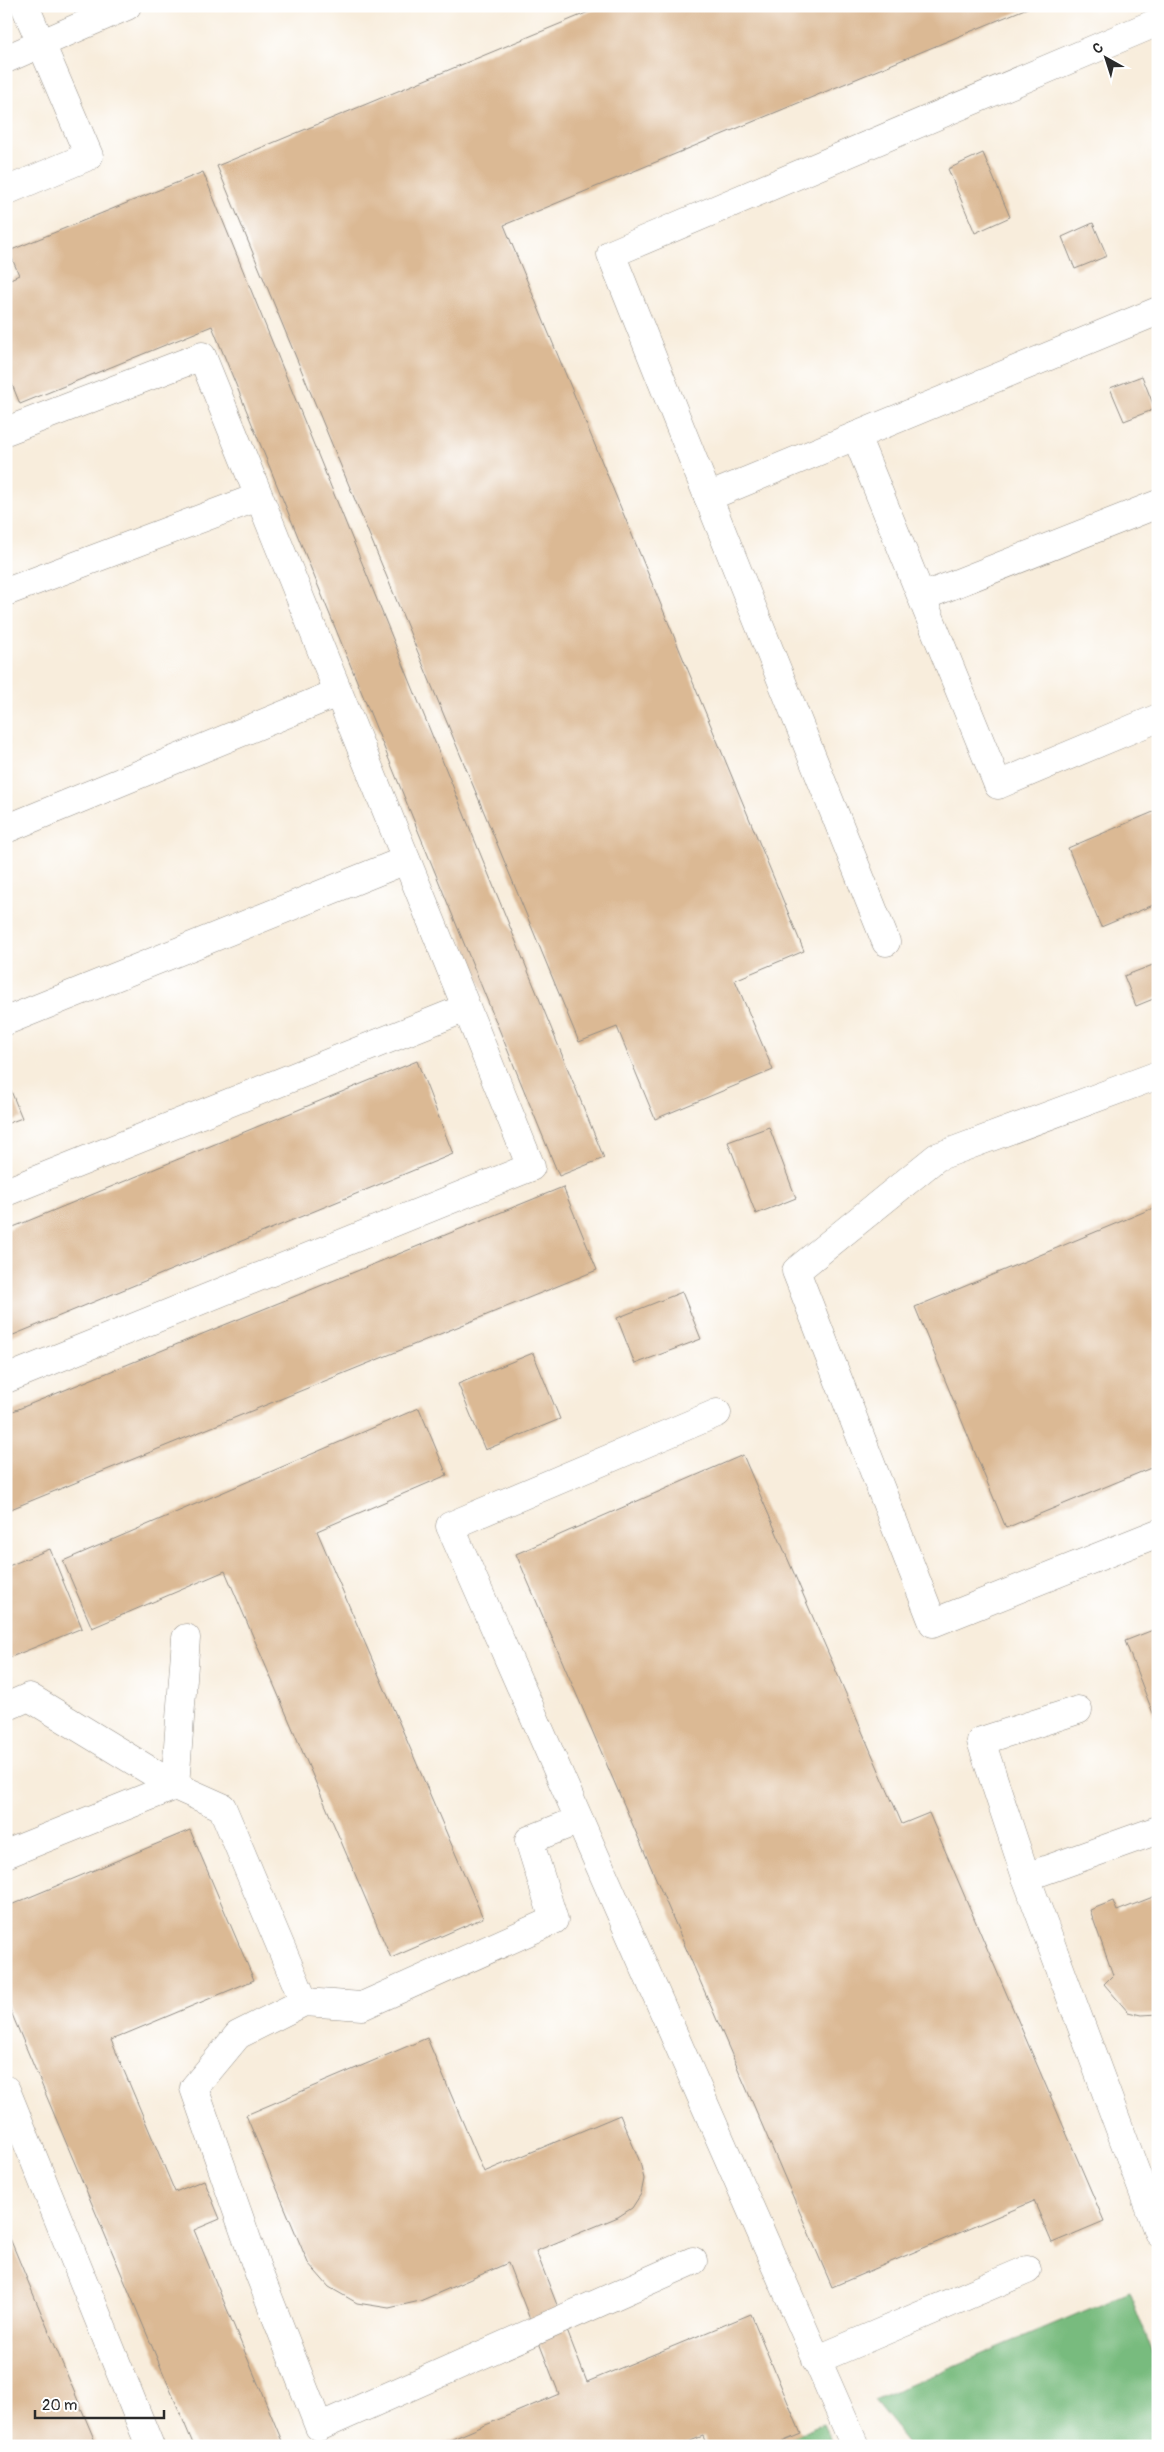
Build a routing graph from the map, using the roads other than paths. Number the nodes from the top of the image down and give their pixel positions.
1 (25, 6) edge
2 (127, 6) edge
3 (1158, 22) edge
4 (41, 44) junction
5 (6, 59) edge
6 (6, 192) edge
7 (1158, 311) edge
8 (6, 431) edge
9 (856, 436) junction
10 (258, 496) junction
11 (708, 497) junction
12 (1158, 504) edge
13 (6, 592) edge
14 (922, 598) junction
15 (337, 693) junction
16 (1158, 718) edge
17 (6, 830) edge
18 (406, 860) junction
19 (886, 942) dead end
20 (466, 1008) junction
21 (6, 1021) edge
22 (1158, 1076) edge
23 (6, 1192) edge
24 (6, 1379) edge
25 (717, 1413) dead end
26 (1158, 1533) edge
27 (186, 1638) dead end
28 (6, 1707) edge
29 (1078, 1710) dead end
30 (175, 1786) junction
31 (579, 1820) junction
32 (1158, 1830) edge
33 (6, 1854) edge
34 (1026, 1877) junction
35 (304, 2002) junction
36 (6, 2090) edge
37 (1151, 2190) edge
38 (1158, 2232) edge
39 (693, 2261) dead end
40 (1027, 2270) dead end
41 (816, 2360) junction
42 (150, 2446) edge
43 (855, 2446) edge

1 - 4 street
2 - 4 street
3 - 11 street
4 - 5 street
4 - 6 street
7 - 9 street
8 - 10 street
9 - 11 street
9 - 14 street
10 - 13 street
10 - 15 street
11 - 19 street
12 - 14 street
14 - 16 street
15 - 17 street
15 - 18 street
18 - 20 street
18 - 21 street
20 - 23 street
20 - 24 street
22 - 26 street
25 - 31 street
27 - 30 street
28 - 30 street
29 - 34 street
30 - 33 street
30 - 35 street
31 - 35 street
31 - 41 street
32 - 34 street
34 - 37 street
35 - 39 street
36 - 42 street
37 - 38 street
40 - 41 street
41 - 43 street

